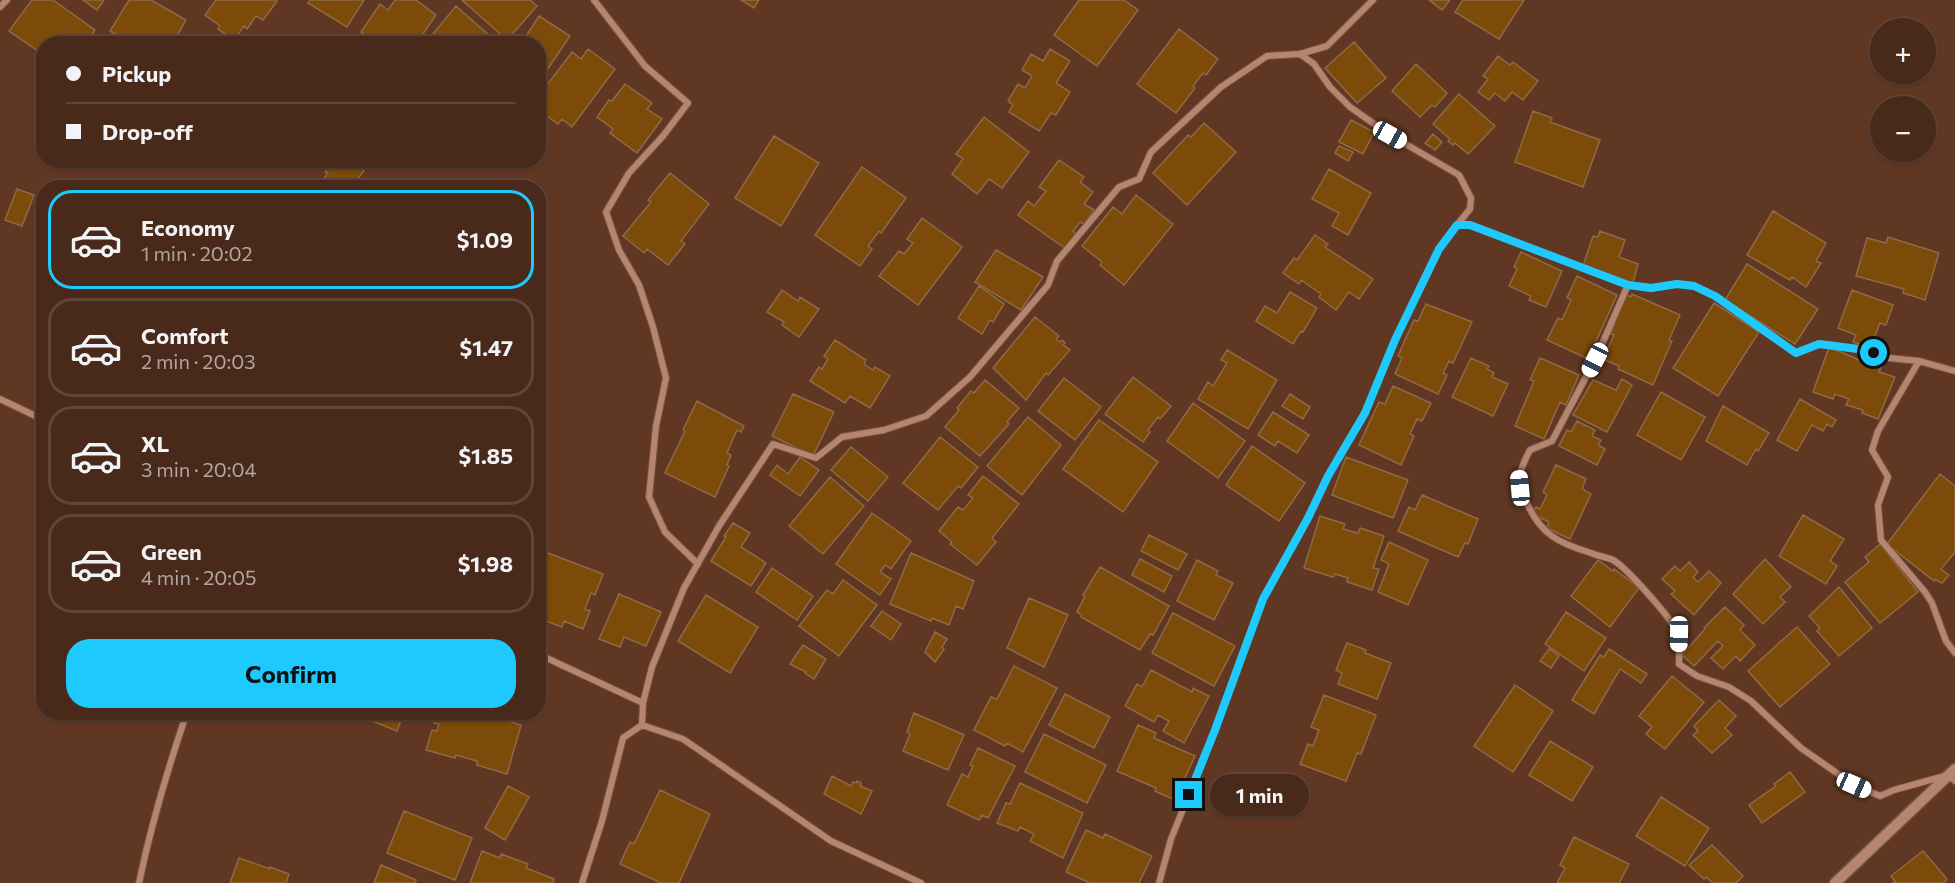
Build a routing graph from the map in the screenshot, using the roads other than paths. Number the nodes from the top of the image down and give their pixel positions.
1 (7, 0) edge
2 (594, 0) edge
3 (1373, 0) edge
4 (0, 7) edge
5 (1300, 54) junction
6 (1457, 225) junction
7 (1628, 285) junction
8 (1919, 361) junction
9 (1955, 371) edge
10 (0, 399) edge
11 (36, 416) edge
12 (698, 564) junction
13 (1955, 653) edge
14 (546, 658) edge
15 (643, 703) junction
16 (184, 720) edge
17 (642, 724) junction
18 (1952, 775) edge
19 (139, 883) edge
20 (582, 883) edge
21 (921, 883) edge
22 (1159, 883) edge
23 (1835, 883) edge

1 - 4 street
2 - 12 street
3 - 5 street
5 - 6 street
5 - 12 street
6 - 7 street
6 - 22 street
7 - 8 street
7 - 18 street
8 - 9 street
8 - 13 street
10 - 11 street
12 - 15 street
14 - 15 street
15 - 17 street
16 - 19 street
17 - 20 street
17 - 21 street
18 - 23 street

